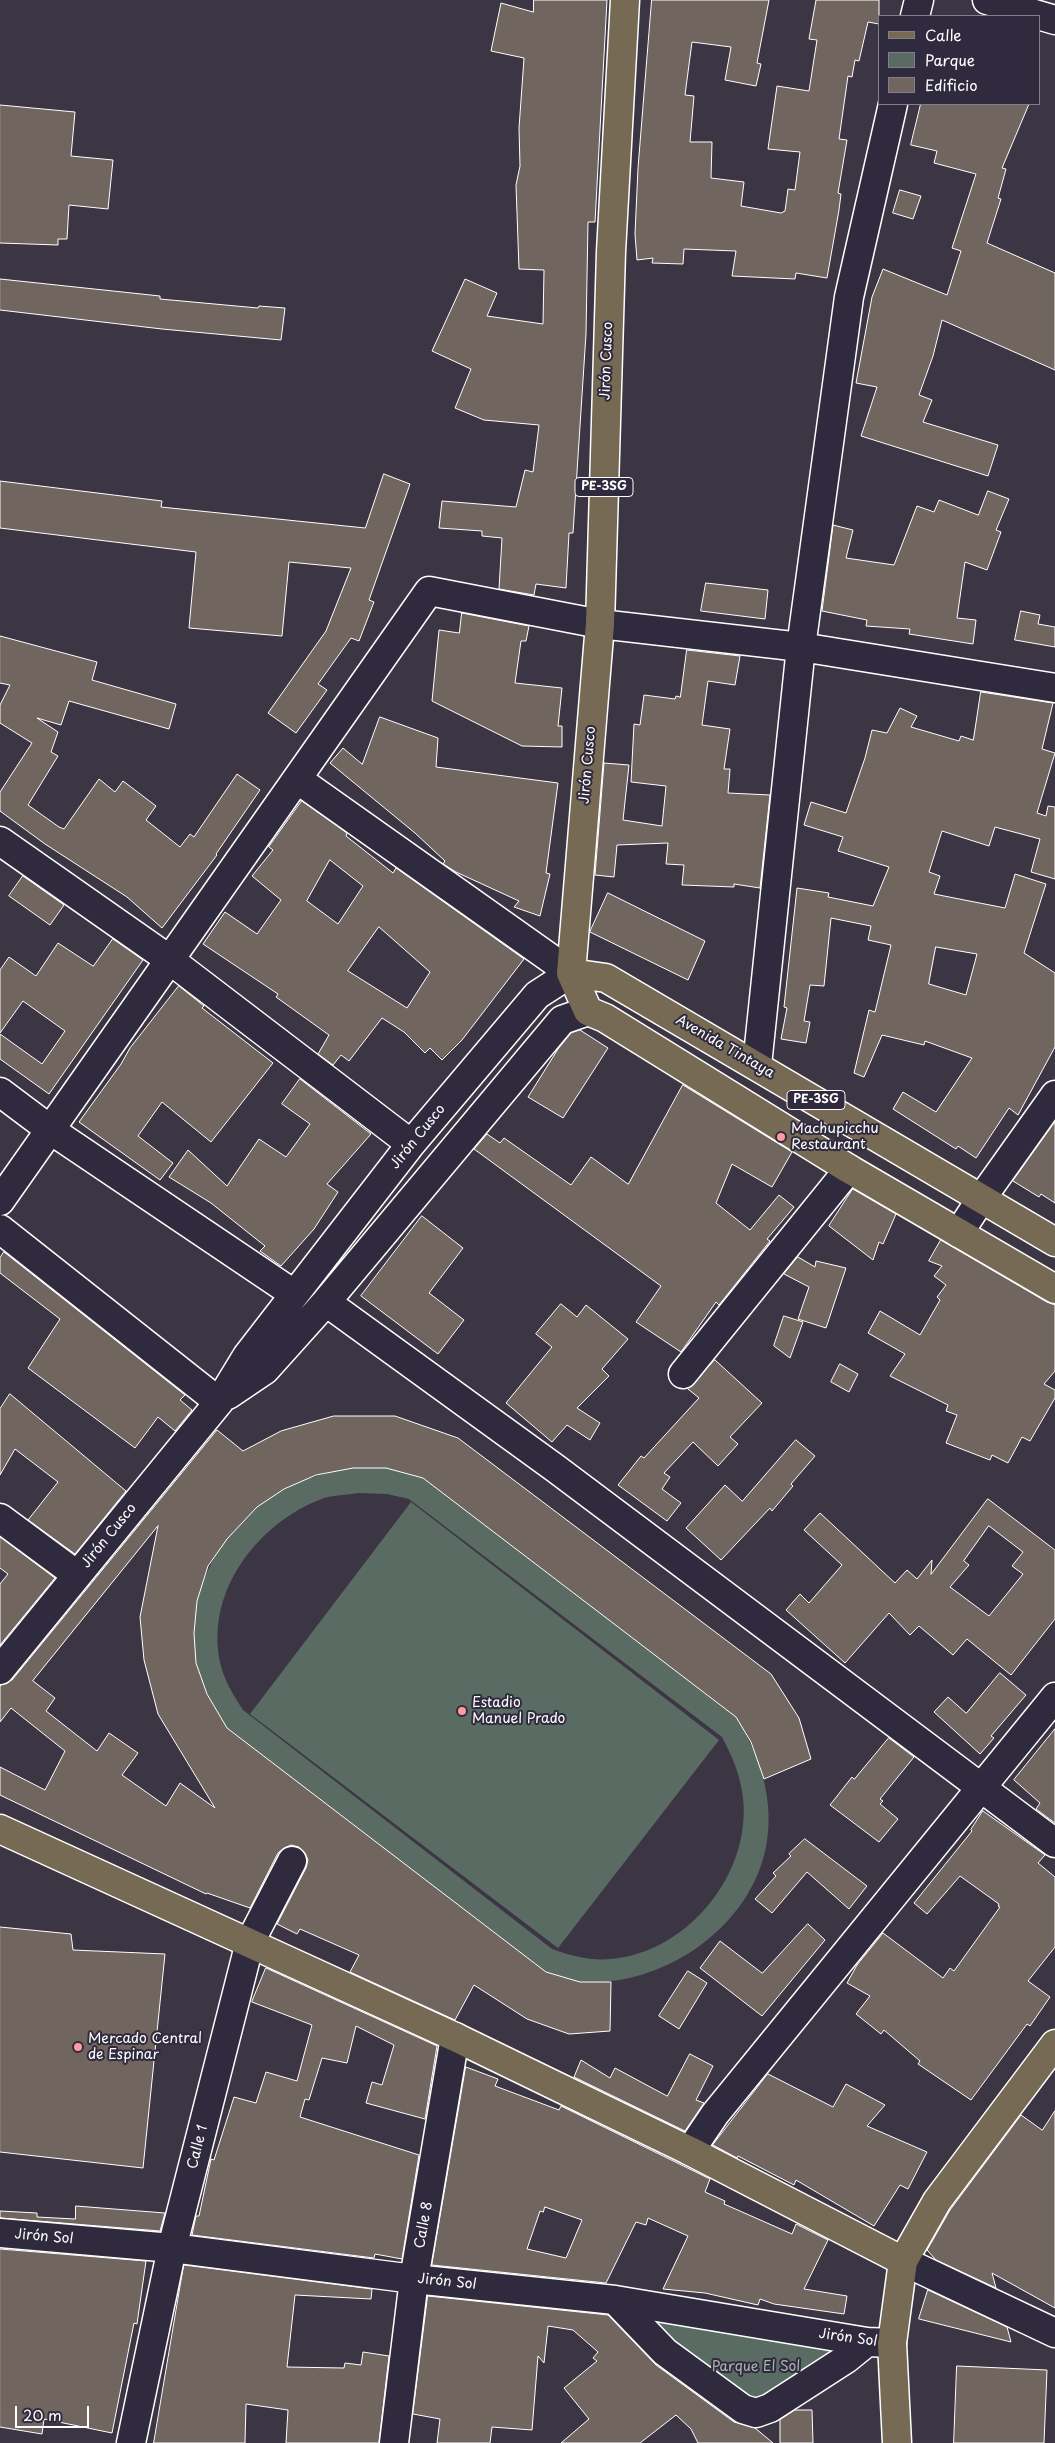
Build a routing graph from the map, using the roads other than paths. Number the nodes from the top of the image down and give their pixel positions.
1 (625, 0) edge
2 (919, 0) edge
3 (987, 0) edge
4 (915, 15) edge
5 (1038, 15) edge
6 (1040, 16) edge
7 (1055, 20) edge
8 (892, 105) edge
9 (600, 624) junction
10 (801, 647) junction
11 (1055, 688) edge
12 (297, 779) junction
13 (0, 841) edge
14 (170, 960) junction
15 (571, 973) junction
16 (588, 1011) junction
17 (756, 1064) junction
18 (0, 1092) edge
19 (1055, 1095) edge
20 (52, 1130) junction
21 (411, 1144) junction
22 (849, 1169) junction
23 (981, 1199) junction
24 (0, 1201) edge
25 (0, 1229) edge
26 (959, 1233) junction
27 (1055, 1242) edge
28 (1055, 1289) edge
29 (294, 1294) junction
30 (326, 1302) junction
31 (683, 1374) dead end
32 (219, 1402) junction
33 (0, 1518) edge
34 (77, 1575) junction
35 (0, 1670) edge
36 (1055, 1697) edge
37 (981, 1788) junction
38 (0, 1829) edge
39 (1055, 1843) edge
40 (292, 1861) dead end
41 (250, 1942) junction
42 (455, 2037) junction
43 (1055, 2044) edge
44 (690, 2151) junction
45 (0, 2233) edge
46 (172, 2248) junction
47 (903, 2261) junction
48 (414, 2279) junction
49 (615, 2300) junction
50 (1055, 2333) edge
51 (879, 2342) junction
52 (131, 2443) edge
53 (394, 2443) edge
54 (897, 2443) edge

1 - 9 main road, Jirón Cusco / PE-3SG
2 - 4 street
3 - 5 street
6 - 7 street
8 - 10 street
9 - 10 street
9 - 12 street
9 - 15 main road, Jirón Cusco / PE-3SG
10 - 11 street
10 - 17 street
12 - 14 street
12 - 15 street
13 - 14 street
14 - 20 street
14 - 21 street
15 - 16 main road, PE-3SG
15 - 17 main road, Avenida Tintaya / PE-3SG
15 - 21 street, Jirón Cusco
16 - 22 main road, PE-3SG
16 - 30 street, Jirón Cusco
17 - 23 main road, Avenida Tintaya / PE-3SG
18 - 20 street
19 - 23 street
20 - 24 street
20 - 29 street
21 - 29 street, Jirón Cusco
22 - 26 main road, PE-3SG
22 - 31 street
23 - 26 street
23 - 27 main road, Avenida Tintaya / PE-3SG
25 - 32 street
26 - 28 main road, PE-3SG
29 - 32 street, Jirón Cusco
30 - 32 street, Jirón Cusco
30 - 37 street
32 - 34 street, Jirón Cusco
33 - 34 street
34 - 35 street, Jirón Cusco
36 - 37 street
37 - 39 street
37 - 44 street
38 - 41 main road
40 - 41 street, Calle 1
41 - 42 main road
41 - 46 street, Calle 1
42 - 44 main road
42 - 48 street, Calle 8
43 - 47 main road
44 - 47 main road
45 - 46 street, Jirón Sol
46 - 48 street, Jirón Sol
46 - 52 street, Calle 1
47 - 50 street
47 - 51 main road
48 - 49 street, Jirón Sol
48 - 53 street, Calle 8
49 - 51 street, Jirón Sol
49 - 51 street
51 - 54 main road

